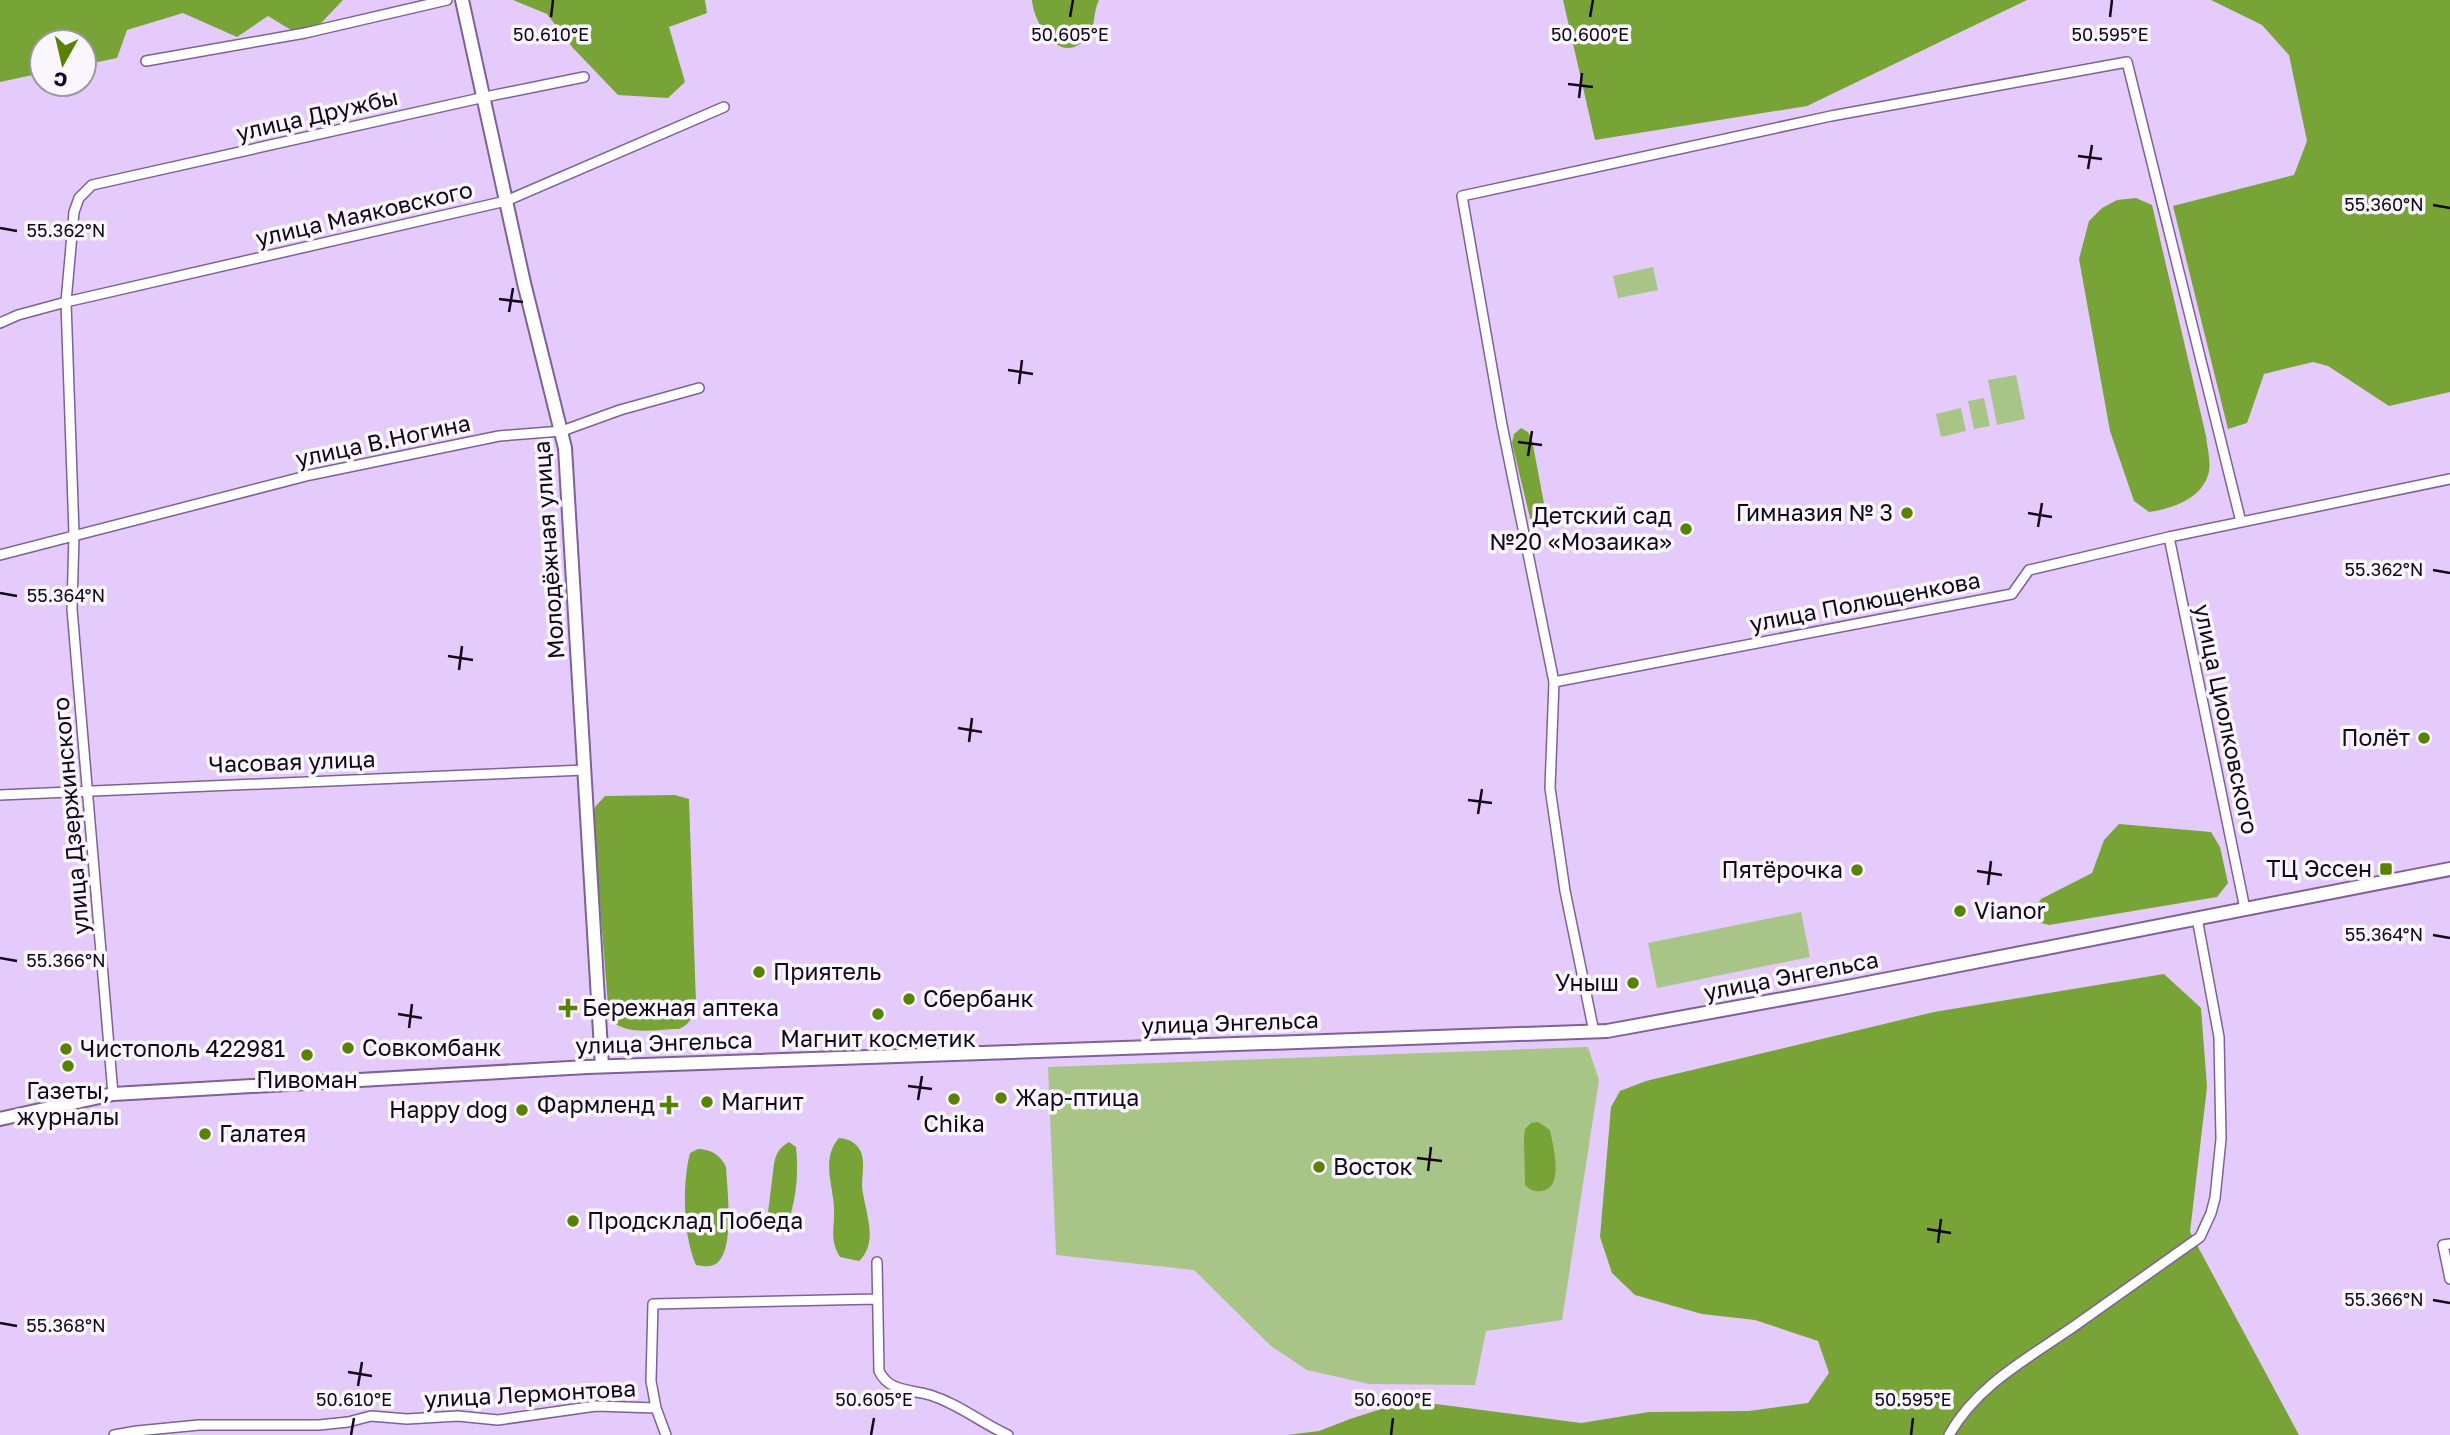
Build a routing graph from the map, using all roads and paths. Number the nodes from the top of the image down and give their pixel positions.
1 (447, 0) edge
2 (462, 0) edge
3 (146, 61) dead end
4 (583, 77) dead end
5 (485, 97) junction
6 (724, 107) dead end
7 (506, 201) junction
8 (74, 212) joint
9 (66, 302) junction
10 (0, 323) edge
11 (699, 388) dead end
12 (562, 431) junction
13 (2450, 480) edge
14 (2241, 523) junction
15 (74, 534) junction
16 (2169, 537) junction
17 (0, 555) edge
18 (1554, 682) junction
19 (585, 770) junction
20 (89, 790) junction
21 (0, 795) edge
22 (2450, 869) edge
23 (2245, 909) junction
24 (2197, 918) junction
25 (1594, 1032) junction
26 (602, 1066) junction
27 (113, 1094) junction
28 (0, 1119) edge
29 (2447, 1245) edge
30 (877, 1262) dead end
31 (2450, 1279) edge
32 (876, 1299) junction
33 (656, 1408) junction
34 (114, 1435) edge
35 (666, 1435) edge
36 (1008, 1435) edge
37 (1949, 1435) edge

1 - 3 street
2 - 5 main road, Молодёжная улица
4 - 5 street, улица Дружбы
5 - 7 main road, Молодёжная улица
5 - 8 street, улица Дружбы
6 - 7 street, улица Маяковского
7 - 9 street, улица Маяковского
7 - 12 main road, Молодёжная улица
8 - 9 street, улица Дзержинского
9 - 10 street, улица Маяковского
9 - 15 street, улица Дзержинского
11 - 12 street, улица В.Ногина
12 - 15 street, улица В.Ногина
12 - 19 main road, Молодёжная улица
13 - 14 street, улица Полющенкова
14 - 16 street, улица Полющенкова
14 - 18 street
15 - 17 street, улица В.Ногина
15 - 20 street, улица Дзержинского
16 - 18 street, улица Полющенкова
16 - 23 street, улица Циолковского
18 - 25 street
19 - 20 street, Часовая улица
19 - 26 main road, Молодёжная улица
20 - 21 street, Часовая улица
20 - 27 street, улица Дзержинского
22 - 23 main road, улица Энгельса
23 - 24 main road, улица Энгельса
24 - 25 main road, улица Энгельса
24 - 37 street
25 - 26 main road, улица Энгельса
26 - 27 main road, улица Энгельса
27 - 28 main road, улица Энгельса
29 - 31 street
30 - 32 street
32 - 33 street
32 - 36 street
33 - 34 street, улица Лермонтова
33 - 35 street

